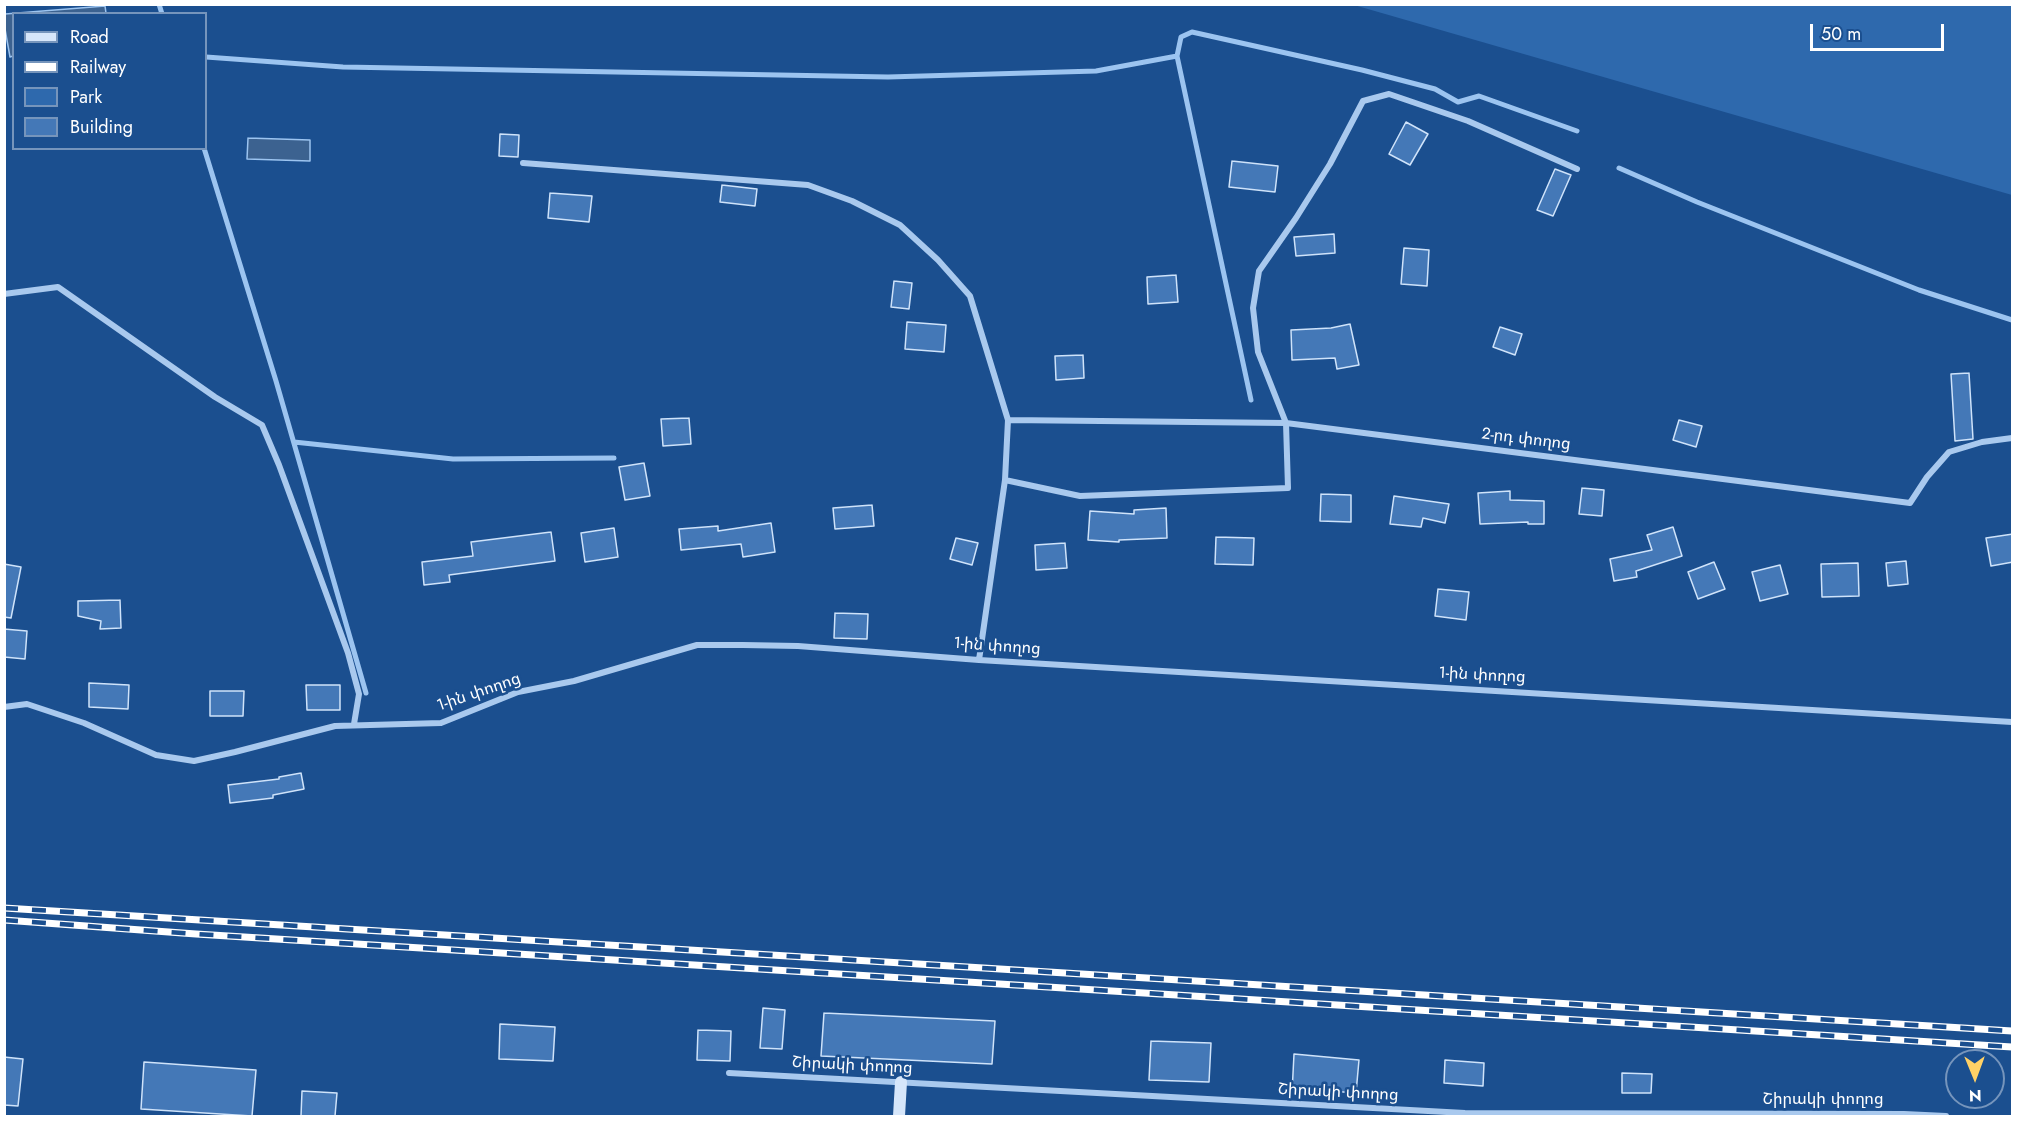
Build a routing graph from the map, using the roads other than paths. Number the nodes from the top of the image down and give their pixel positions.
1 (523, 163) dead end
2 (1577, 170) dead end
3 (4, 294) edge
4 (1008, 420) junction
5 (1286, 423) junction
6 (2013, 438) edge
7 (1005, 480) junction
8 (979, 660) junction
9 (4, 707) edge
10 (2013, 722) edge
11 (354, 724) junction
12 (729, 1073) dead end
13 (901, 1082) junction
14 (899, 1116) edge
15 (1946, 1116) edge

1 - 4 street
2 - 5 street
3 - 11 street
4 - 5 street, 2-րդ փողոց
4 - 7 street
5 - 6 street, 2-րդ փողոց
5 - 7 street
7 - 8 street
8 - 10 street, 1-ին փողոց
8 - 11 street, 1-ին փողոց
9 - 11 street, 1-ին փողոց
12 - 13 street, Շիրակի փողոց
13 - 14 main road
13 - 15 street, Շիրակի փողոց

